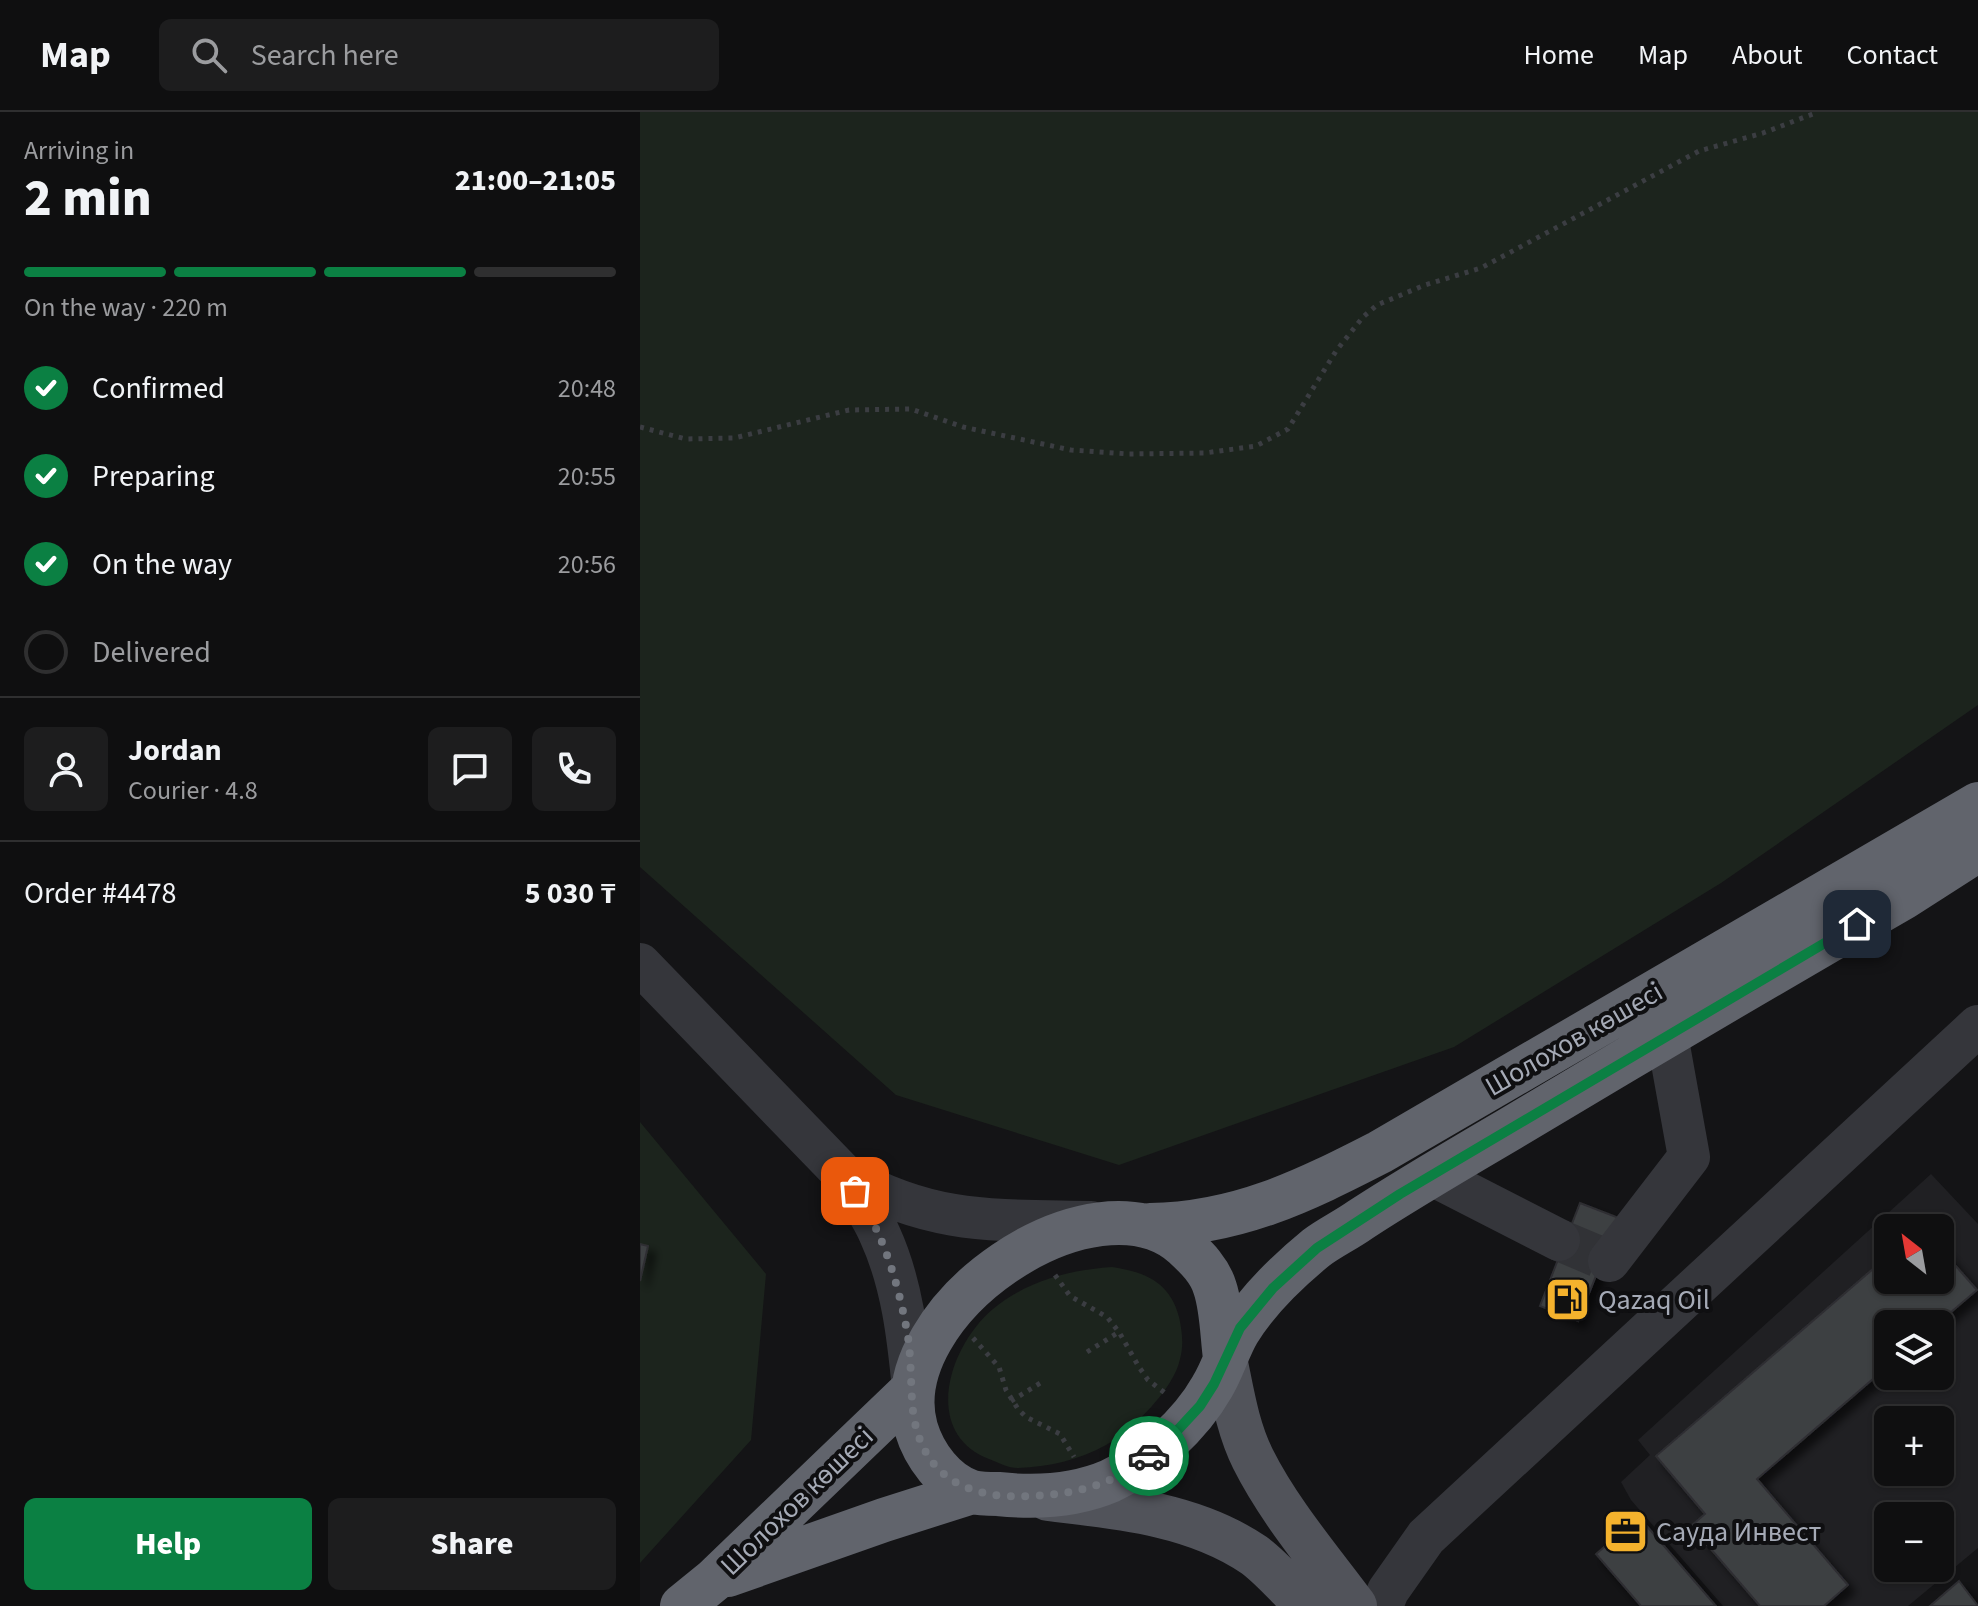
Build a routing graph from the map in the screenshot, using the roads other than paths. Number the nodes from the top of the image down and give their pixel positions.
1 (1978, 804) edge
2 (1978, 850) edge
3 (640, 964) edge
4 (1978, 1026) edge
5 (1667, 1035) junction
6 (1432, 1175) junction
7 (845, 1176) junction
8 (1137, 1224) junction
9 (1559, 1240) tunnel mouth
10 (1609, 1261) dead end
11 (1225, 1358) junction
12 (913, 1389) junction
13 (972, 1492) junction
14 (1026, 1497) junction
15 (698, 1593) edge
16 (1307, 1606) edge
17 (1355, 1606) edge
18 (1382, 1606) edge

1 - 8 highway, Шолохов көшесі
2 - 5 highway, Шолохов көшесі
3 - 7 street
4 - 18 street
5 - 6 highway, Шолохов көшесі
5 - 10 street
6 - 9 street
6 - 11 highway, Шолохов көшесі
7 - 8 street
7 - 12 street
8 - 11 highway
8 - 12 highway, Шолохов көшесі
11 - 14 highway, Шолохов көшесі
11 - 17 main road
12 - 13 highway
12 - 15 highway, Шолохов көшесі
13 - 14 highway, Шолохов көшесі
13 - 15 highway, Шолохов көшесі
14 - 16 main road

